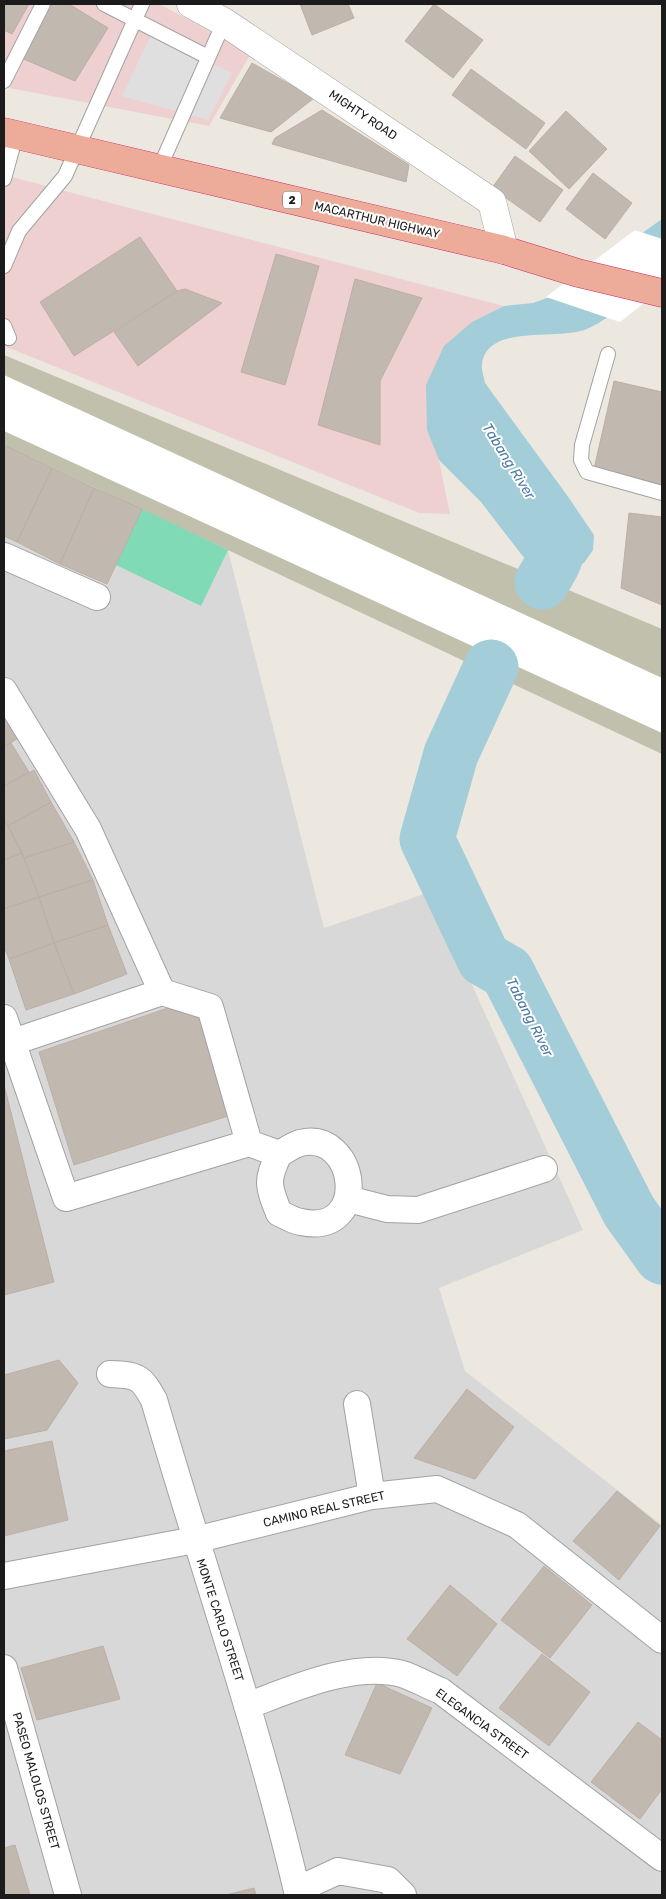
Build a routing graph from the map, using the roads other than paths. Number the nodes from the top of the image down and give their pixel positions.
1 (43, 4) edge
2 (104, 4) edge
3 (142, 4) edge
4 (194, 4) edge
5 (135, 19) junction
6 (224, 22) junction
7 (208, 57) junction
8 (4, 81) edge
9 (10, 134) edge
10 (78, 150) junction
11 (159, 169) junction
12 (4, 179) edge
13 (504, 250) junction
14 (4, 266) edge
15 (660, 293) edge
16 (608, 354) dead end
17 (662, 493) edge
18 (4, 556) edge
19 (98, 597) dead end
20 (4, 691) edge
21 (162, 992) junction
22 (4, 1018) edge
23 (9, 1043) edge
24 (249, 1143) junction
25 (279, 1154) junction
26 (544, 1169) dead end
27 (348, 1199) junction
28 (110, 1374) dead end
29 (357, 1404) dead end
30 (372, 1496) junction
31 (195, 1540) junction
32 (4, 1576) edge
33 (662, 1640) edge
34 (4, 1668) edge
35 (247, 1706) junction
36 (662, 1858) edge
37 (297, 1893) edge
38 (68, 1895) edge
39 (403, 1895) edge

1 - 8 lane
2 - 5 lane
3 - 5 lane
4 - 6 street, MIGHTY ROAD
5 - 7 lane
5 - 10 lane
6 - 7 lane
6 - 13 street, MIGHTY ROAD
7 - 11 lane
9 - 10 highway, MACARTHUR HIGHWAY / 2
9 - 12 lane
10 - 11 highway, MACARTHUR HIGHWAY / 2
10 - 14 lane
11 - 13 highway, MACARTHUR HIGHWAY / 2
13 - 15 highway, MACARTHUR HIGHWAY / 2
16 - 17 lane
18 - 19 street
20 - 21 street
21 - 23 street
21 - 24 street
22 - 23 street
23 - 24 street
24 - 25 street
25 - 27 street
25 - 27 street
26 - 27 street
28 - 31 street, MONTE CARLO STREET
29 - 30 street
30 - 31 street, CAMINO REAL STREET
30 - 33 street, CAMINO REAL STREET
31 - 32 street, CAMINO REAL STREET
31 - 35 street, MONTE CARLO STREET
34 - 38 street, PASEO MALOLOS STREET
35 - 36 street, ELEGANCIA STREET
35 - 37 street, MONTE CARLO STREET
37 - 39 street

